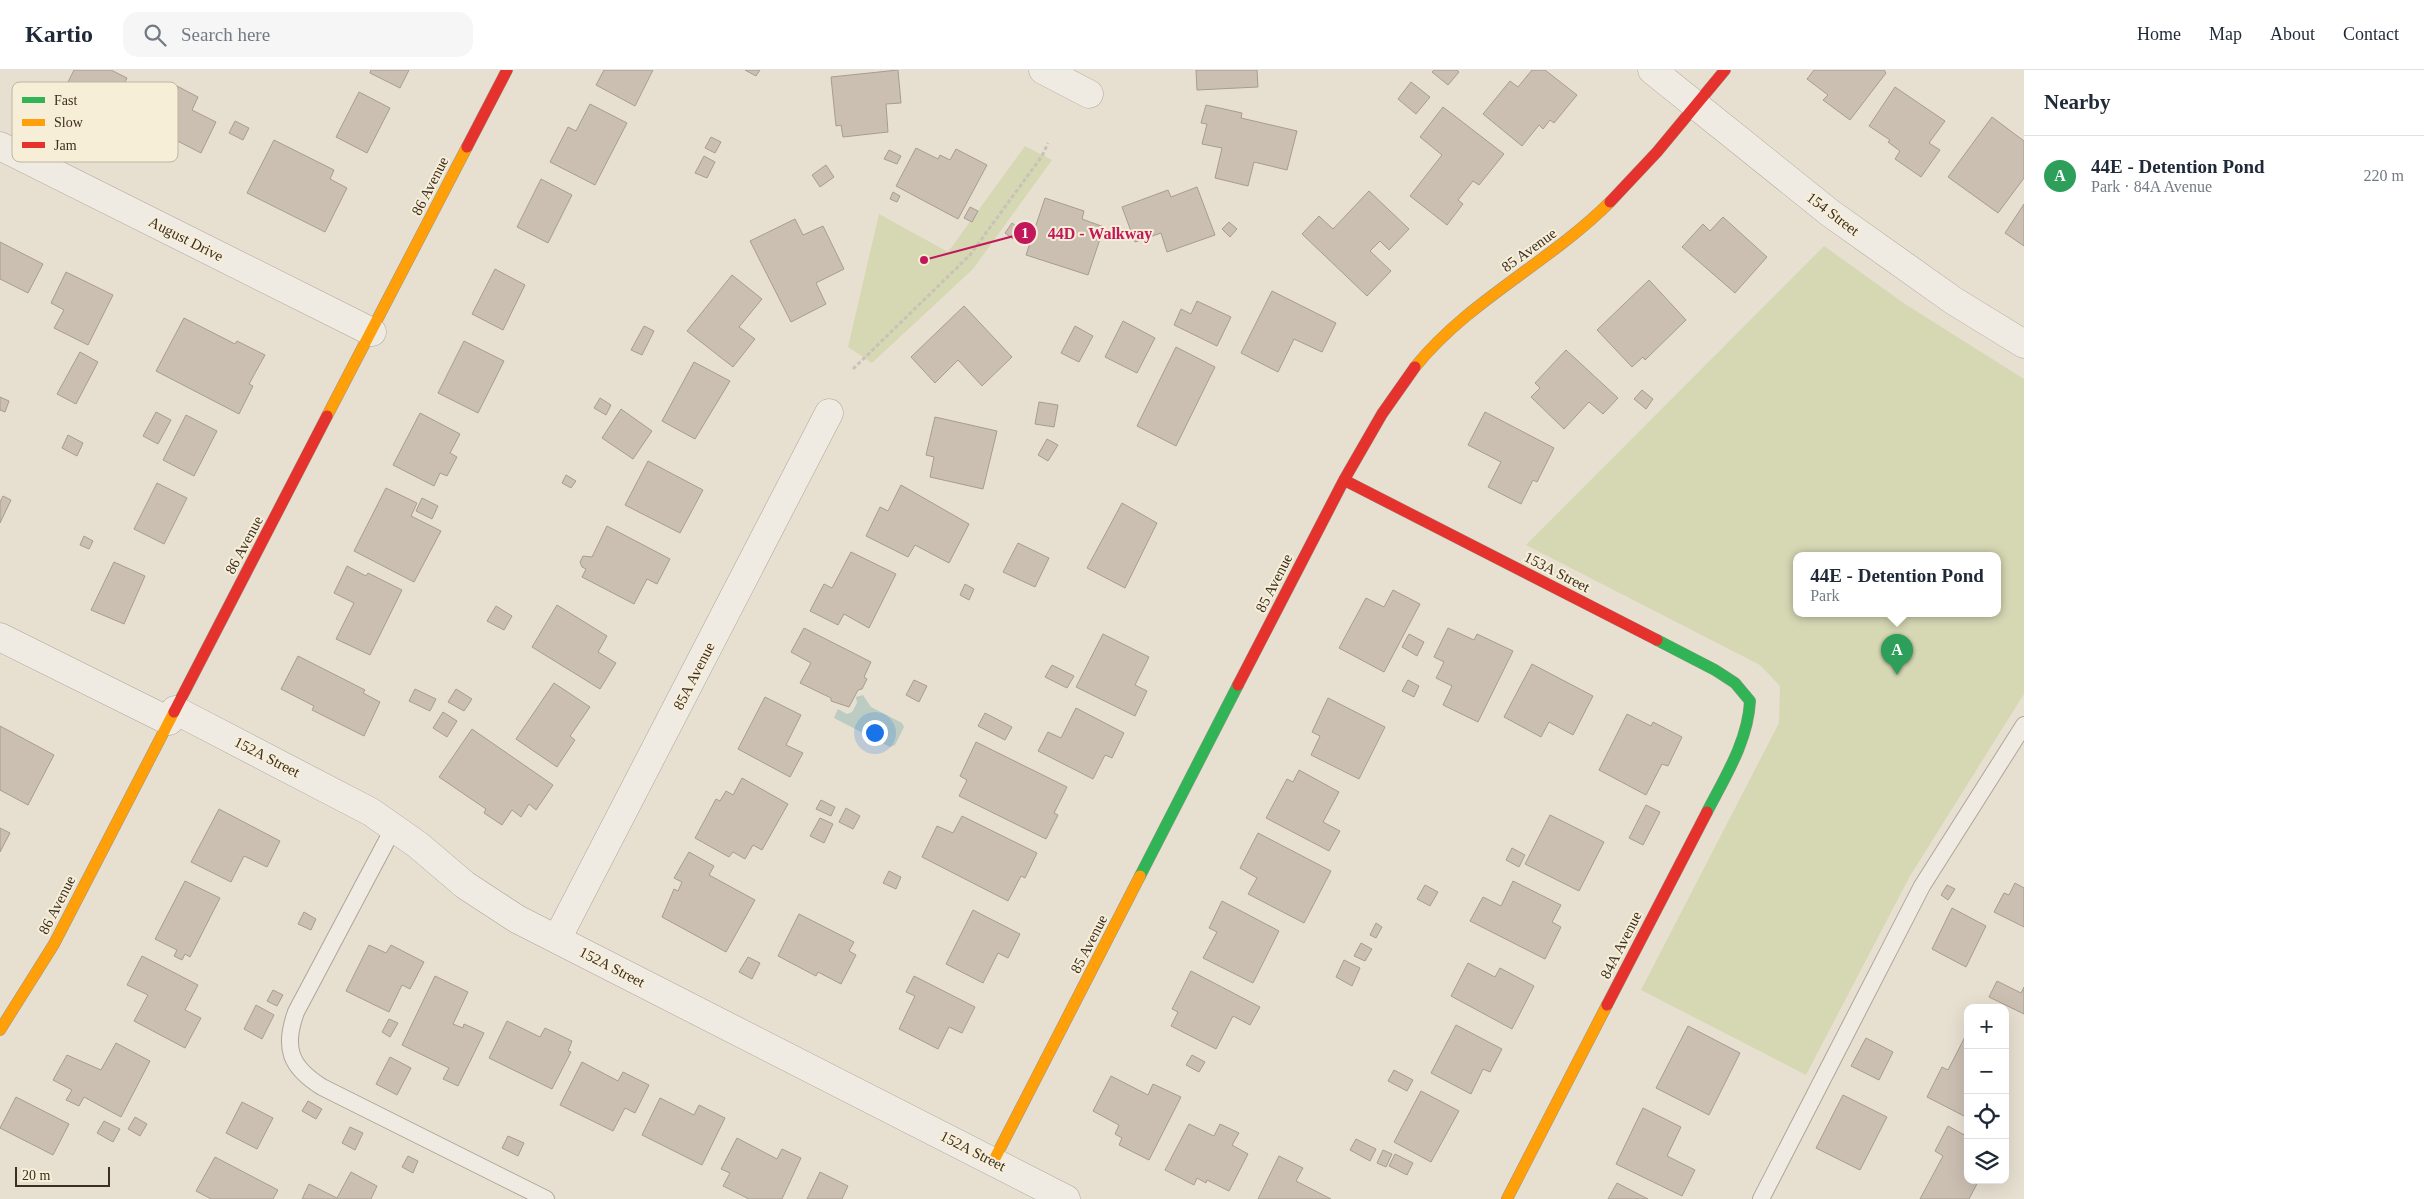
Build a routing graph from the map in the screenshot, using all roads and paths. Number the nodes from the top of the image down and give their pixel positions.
1 (507, 70) edge
2 (1043, 70) edge
3 (1652, 70) edge
4 (1725, 70) edge
5 (1089, 94) dead end
6 (1696, 106) junction
7 (1048, 143) dead end
8 (0, 146) edge
9 (12, 152) edge
10 (32, 162) edge
11 (372, 332) junction
12 (2024, 344) edge
13 (854, 369) dead end
14 (829, 413) dead end
15 (1344, 480) junction
16 (0, 637) edge
17 (1750, 701) joint
18 (172, 715) junction
19 (2024, 725) edge
20 (394, 827) junction
21 (558, 940) junction
22 (0, 1030) edge
23 (993, 1162) junction
24 (546, 1199) edge
25 (1066, 1199) edge
26 (1508, 1199) edge
27 (1761, 1199) edge

1 - 11 street, 86 Avenue
2 - 5 street
3 - 6 street, 154 Street
4 - 6 street
6 - 12 street, 154 Street
6 - 15 street, 85 Avenue
7 - 13 path
8 - 9 street, August Drive
10 - 11 street, August Drive
11 - 18 street, 86 Avenue
14 - 21 street, 85A Avenue
15 - 17 street, 153A Street
15 - 23 street, 85 Avenue
16 - 18 street, 152A Street
17 - 26 street, 84A Avenue
18 - 20 street, 152A Street
18 - 22 street, 86 Avenue
19 - 27 lane
20 - 21 street, 152A Street
20 - 24 lane
21 - 23 street, 152A Street
23 - 25 street, 152A Street

